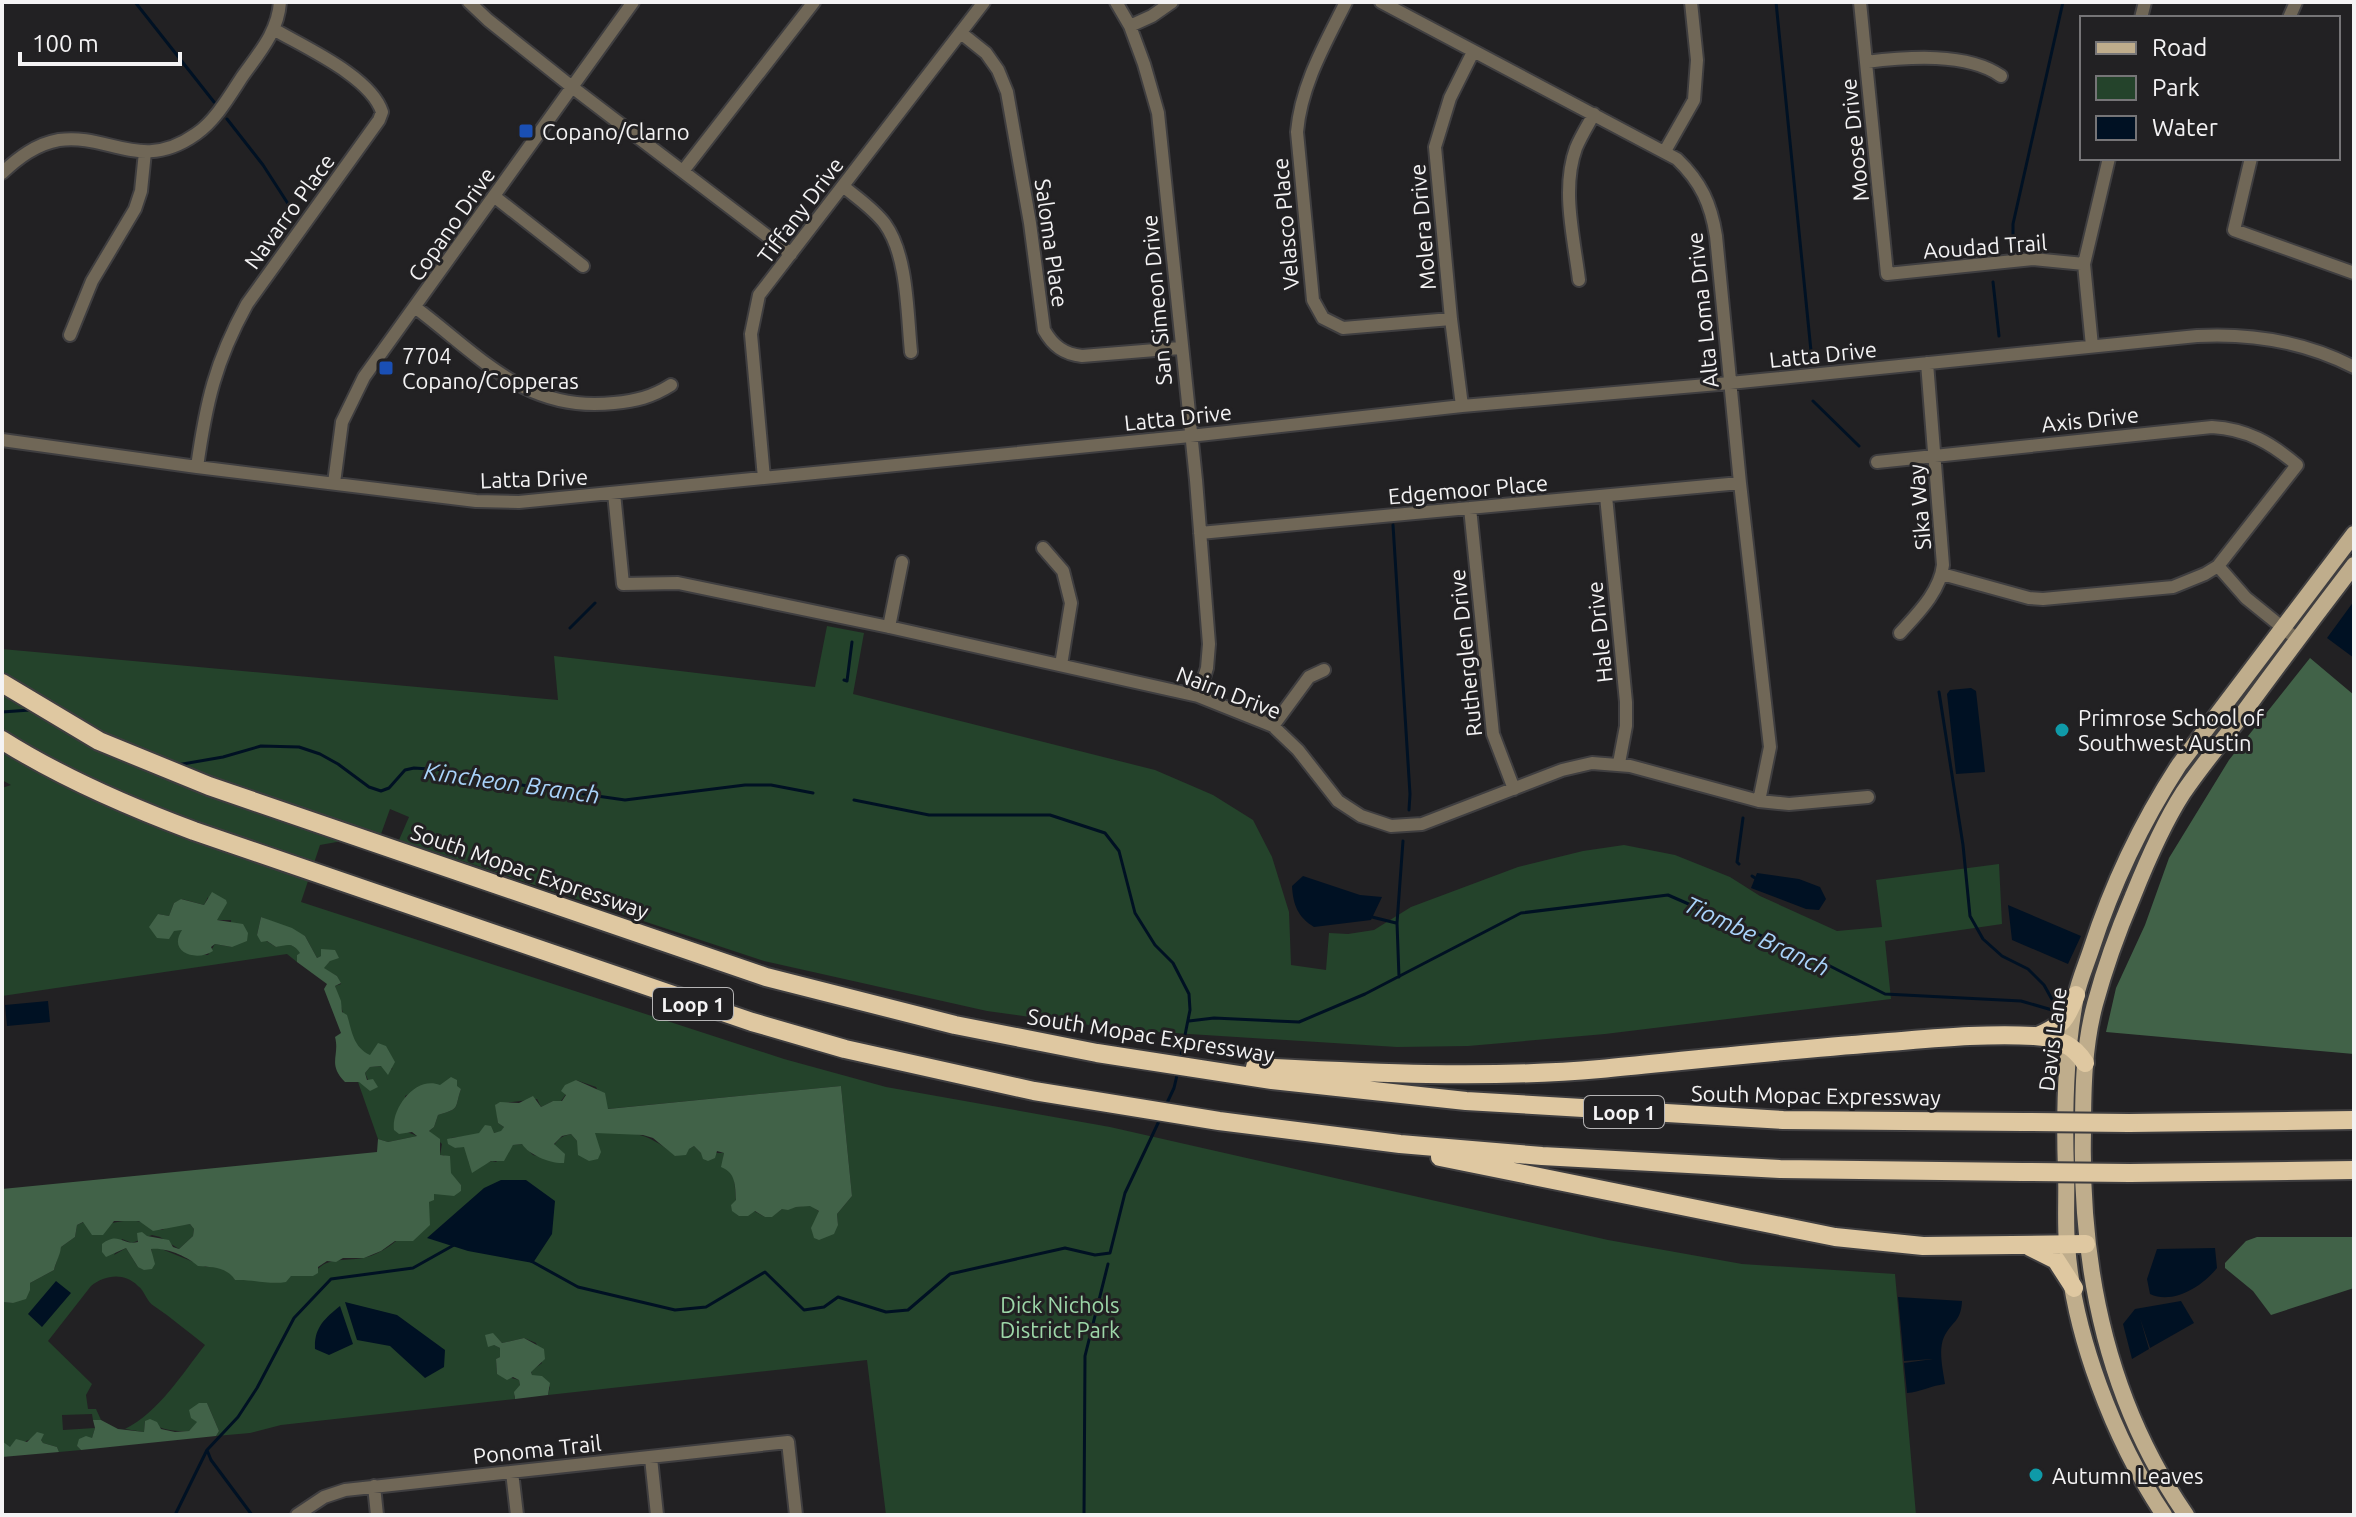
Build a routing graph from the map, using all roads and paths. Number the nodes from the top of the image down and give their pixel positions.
1 (280, 2) edge
2 (469, 2) edge
3 (633, 2) edge
4 (814, 2) edge
5 (984, 2) edge
6 (1116, 2) edge
7 (1172, 2) edge
8 (1346, 2) edge
9 (1381, 2) edge
10 (1691, 2) edge
11 (1860, 2) edge
12 (1130, 26) junction
13 (275, 30) junction
14 (961, 33) junction
15 (1473, 52) junction
16 (1866, 62) junction
17 (2001, 76) dead end
18 (572, 87) junction
19 (1594, 114) junction
20 (1665, 151) junction
21 (145, 152) junction
22 (2109, 160) edge
23 (2251, 160) edge
24 (683, 171) junction
25 (2, 173) edge
26 (843, 186) junction
27 (495, 197) junction
28 (791, 254) junction
29 (2084, 264) junction
30 (583, 266) dead end
31 (2354, 273) edge
32 (1887, 274) joint
33 (1579, 280) dead end
34 (416, 308) junction
35 (1451, 319) junction
36 (70, 335) dead end
37 (2092, 346) junction
38 (1180, 348) junction
39 (911, 352) dead end
40 (1927, 363) junction
41 (2354, 367) edge
42 (1730, 383) junction
43 (671, 385) dead end
44 (1462, 406) junction
45 (1190, 436) junction
46 (2, 440) edge
47 (1935, 454) junction
48 (1877, 462) dead end
49 (197, 467) junction
50 (764, 478) junction
51 (334, 483) junction
52 (1740, 483) junction
53 (614, 493) junction
54 (1606, 496) junction
55 (1470, 508) junction
56 (1200, 533) junction
57 (2354, 534) edge
58 (1043, 548) dead end
59 (902, 562) dead end
60 (2354, 565) edge
61 (2218, 566) junction
62 (1942, 574) junction
63 (889, 627) junction
64 (2282, 628) junction
65 (1900, 633) dead end
66 (2298, 640) junction
67 (1061, 665) junction
68 (1324, 670) dead end
69 (2, 683) edge
70 (1198, 696) junction
71 (1273, 726) junction
72 (2, 740) edge
73 (1619, 763) junction
74 (1514, 789) junction
75 (2159, 795) junction
76 (1868, 797) dead end
77 (1759, 801) junction
78 (2176, 806) junction
79 (2076, 995) junction
80 (2038, 1036) junction
81 (2070, 1046) junction
82 (2085, 1063) junction
83 (1232, 1070) junction
84 (2354, 1120) edge
85 (1400, 1144) junction
86 (2354, 1170) edge
87 (2076, 1244) junction
88 (2027, 1246) junction
89 (2074, 1288) junction
90 (2104, 1399) junction
91 (651, 1458) junction
92 (2158, 1470) junction
93 (512, 1472) junction
94 (374, 1486) junction
95 (297, 1515) edge
96 (377, 1515) edge
97 (517, 1515) edge
98 (657, 1515) edge
99 (796, 1515) edge
100 (2164, 1515) edge
101 (2186, 1515) edge

1 - 13 street
2 - 18 street
3 - 18 street, Copano Drive
4 - 24 street
5 - 14 street, Tiffany Drive
6 - 12 street, San Simeon Drive
7 - 12 street
8 - 35 street, Velasco Place
9 - 15 street, Alta Loma Drive
10 - 20 street
11 - 16 street, Moose Drive
12 - 38 street, San Simeon Drive
13 - 21 street
13 - 49 street, Navarro Place
14 - 26 street, Tiffany Drive
14 - 38 street, Saloma Place
15 - 19 street, Alta Loma Drive
15 - 35 street, Molera Drive
16 - 17 street
16 - 32 street, Moose Drive
18 - 24 street
18 - 27 street, Copano Drive
19 - 20 street, Alta Loma Drive
19 - 33 street
20 - 42 street, Alta Loma Drive
21 - 25 street
21 - 36 street
22 - 29 street
23 - 31 street
24 - 28 street
26 - 28 street, Tiffany Drive
26 - 39 street
27 - 30 street
27 - 34 street, Copano Drive
28 - 50 street, Tiffany Drive
29 - 32 street, Aoudad Trail
29 - 37 street
34 - 43 street
34 - 51 street, Copano Drive
35 - 44 street, Molera Drive
37 - 40 street, Latta Drive
37 - 41 street, Latta Drive
38 - 45 street, San Simeon Drive
40 - 42 street, Latta Drive
40 - 47 street, Sika Way
42 - 44 street, Latta Drive
42 - 52 street, Alta Loma Drive
44 - 45 street, Latta Drive
45 - 50 street, Latta Drive
45 - 56 street, San Simeon Drive
46 - 49 street, Latta Drive
47 - 48 street, Axis Drive
47 - 61 street, Axis Drive
47 - 62 street, Sika Way
49 - 51 street, Latta Drive
50 - 53 street, Latta Drive
51 - 53 street, Latta Drive
52 - 54 street, Edgemoor Place
52 - 77 street, Alta Loma Drive
53 - 63 street, Nairn Drive
54 - 55 street, Edgemoor Place
54 - 73 street, Hale Drive
55 - 56 street, Edgemoor Place
55 - 74 street, Rutherglen Drive
56 - 70 street, San Simeon Drive
57 - 64 main road, Davis Lane
58 - 67 street
59 - 63 street
60 - 66 main road, Davis Lane
61 - 62 street
61 - 64 street
62 - 65 street, Sika Way
63 - 67 street, Nairn Drive
64 - 66 street
64 - 75 main road, Davis Lane
66 - 78 main road, Davis Lane
67 - 70 street, Nairn Drive
68 - 71 street
69 - 83 highway, South Mopac Expressway / Loop 1
70 - 71 street, Nairn Drive
71 - 74 street, Nairn Drive
72 - 85 highway, Loop 1
73 - 74 street, Nairn Drive
73 - 77 street, Nairn Drive
75 - 78 main road
75 - 79 main road, Davis Lane
76 - 77 street, Nairn Drive
78 - 82 main road, Davis Lane
79 - 80 highway
79 - 81 main road, Davis Lane
80 - 81 highway
80 - 83 highway
81 - 82 highway
81 - 87 main road, Davis Lane
82 - 87 main road, Davis Lane
83 - 84 highway, South Mopac Expressway / Loop 1, bridge
85 - 86 highway, Loop 1, bridge
85 - 88 highway
87 - 88 highway
87 - 89 main road, Davis Lane
87 - 92 main road, Davis Lane
88 - 89 highway
89 - 90 main road, Davis Lane
90 - 92 main road
90 - 100 main road, Davis Lane
91 - 93 street, Ponoma Trail
91 - 98 street
91 - 99 street, Ponoma Trail
92 - 101 main road, Davis Lane
93 - 94 street, Ponoma Trail
93 - 97 street
94 - 95 street, Ponoma Trail
94 - 96 street

